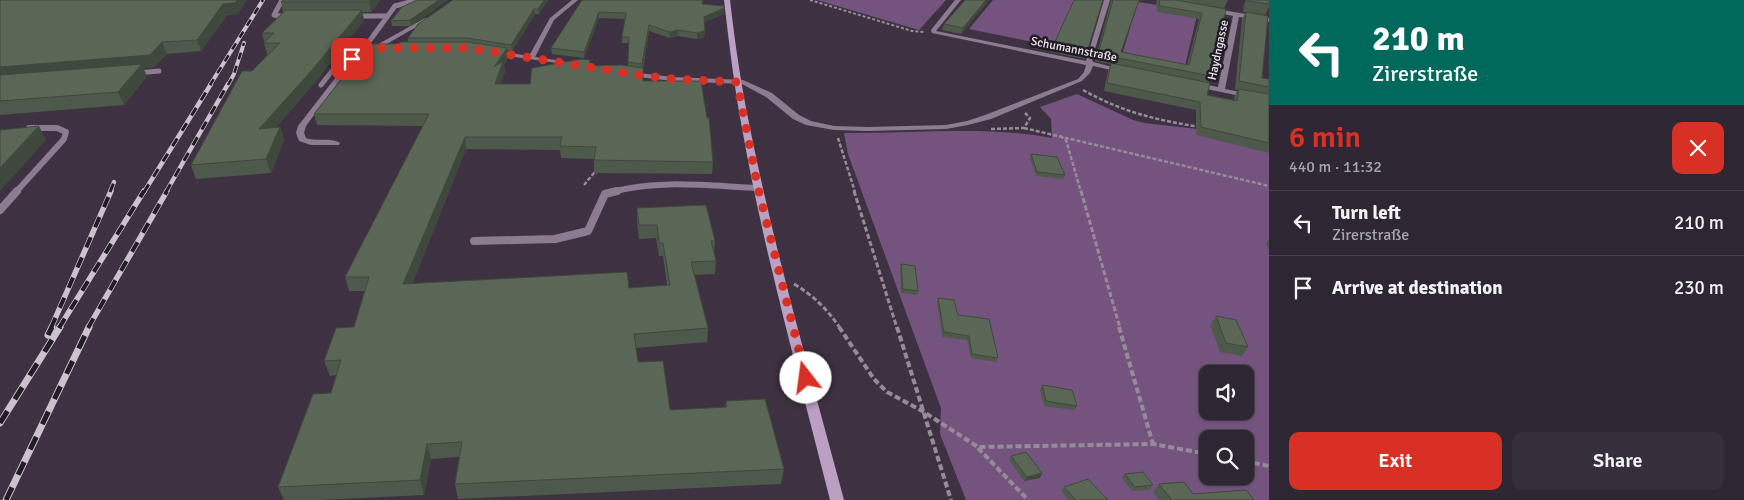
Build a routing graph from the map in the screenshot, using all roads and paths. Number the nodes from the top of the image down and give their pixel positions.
1 (282, 0) edge
2 (417, 0) edge
3 (575, 0) edge
4 (727, 0) edge
5 (810, 0) edge
6 (958, 0) edge
7 (1107, 0) edge
8 (1200, 8) edge
9 (1236, 15) junction
10 (298, 16) edge
11 (347, 16) edge
12 (387, 16) junction
13 (432, 16) edge
14 (1269, 20) edge
15 (934, 32) junction
16 (376, 48) junction
17 (394, 48) edge
18 (486, 50) edge
19 (532, 57) junction
20 (1090, 64) junction
21 (580, 65) edge
22 (159, 71) dead end
23 (1127, 71) edge
24 (619, 72) edge
25 (134, 74) edge
26 (737, 82) junction
27 (1072, 84) junction
28 (1193, 84) edge
29 (321, 85) dead end
30 (1221, 90) junction
31 (1269, 100) edge
32 (1203, 127) edge
33 (19, 128) edge
34 (834, 128) junction
35 (1024, 128) dead end
36 (1060, 136) junction
37 (336, 143) dead end
38 (1269, 186) edge
39 (758, 188) junction
40 (0, 210) edge
41 (474, 241) dead end
42 (780, 278) junction
43 (924, 412) junction
44 (1153, 444) junction
45 (978, 447) junction
46 (1199, 452) edge
47 (1254, 463) edge
48 (1269, 466) edge
49 (837, 500) edge
50 (951, 500) edge
51 (1028, 500) edge

1 - 10 lane
2 - 12 lane
3 - 19 street
4 - 26 main road
5 - 15 path
6 - 15 street
7 - 20 street
8 - 9 street
9 - 14 street
9 - 30 street, Haydngasse
11 - 12 lane
12 - 29 lane
13 - 16 street
15 - 20 street, Schumannstraße
16 - 17 street
16 - 37 street
18 - 19 street
19 - 21 street
20 - 23 street, Schumannstraße
20 - 27 street
22 - 25 lane
24 - 26 street
26 - 34 street
26 - 39 main road
27 - 32 path
27 - 34 street
28 - 30 street
30 - 31 street
33 - 40 lane
34 - 43 path
35 - 36 path
36 - 38 path
36 - 44 path
39 - 41 lane
39 - 42 main road
42 - 43 path
42 - 49 main road
43 - 45 path
43 - 50 path
44 - 45 path
44 - 46 path
45 - 51 path
47 - 48 path

